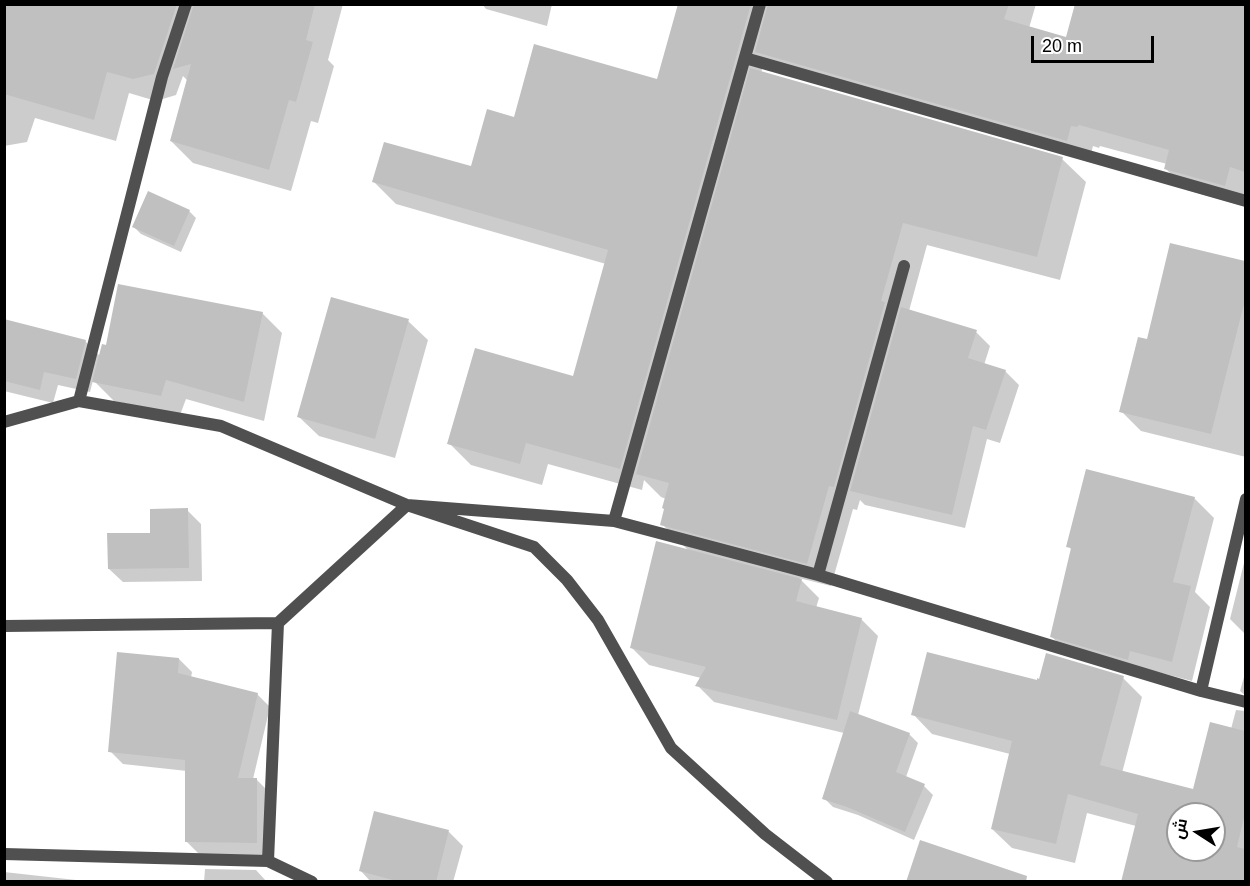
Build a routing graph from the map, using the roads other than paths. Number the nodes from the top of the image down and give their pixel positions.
1 (186, 4) edge
2 (760, 4) edge
3 (745, 58) junction
4 (1245, 201) edge
5 (904, 266) dead end
6 (79, 401) junction
7 (4, 422) edge
8 (1245, 499) edge
9 (407, 505) junction
10 (614, 521) junction
11 (818, 575) junction
12 (278, 623) junction
13 (4, 626) edge
14 (1201, 691) junction
15 (1245, 702) edge
16 (4, 854) edge
17 (268, 861) junction
18 (312, 882) edge
19 (827, 882) edge

1 - 6 street
2 - 3 street
3 - 4 street
3 - 10 street
5 - 11 street
6 - 7 street
6 - 9 street
8 - 14 street
9 - 10 street
9 - 12 street
9 - 19 street
10 - 11 street
11 - 14 street
12 - 13 street
12 - 17 street
14 - 15 street
16 - 17 street
17 - 18 street

